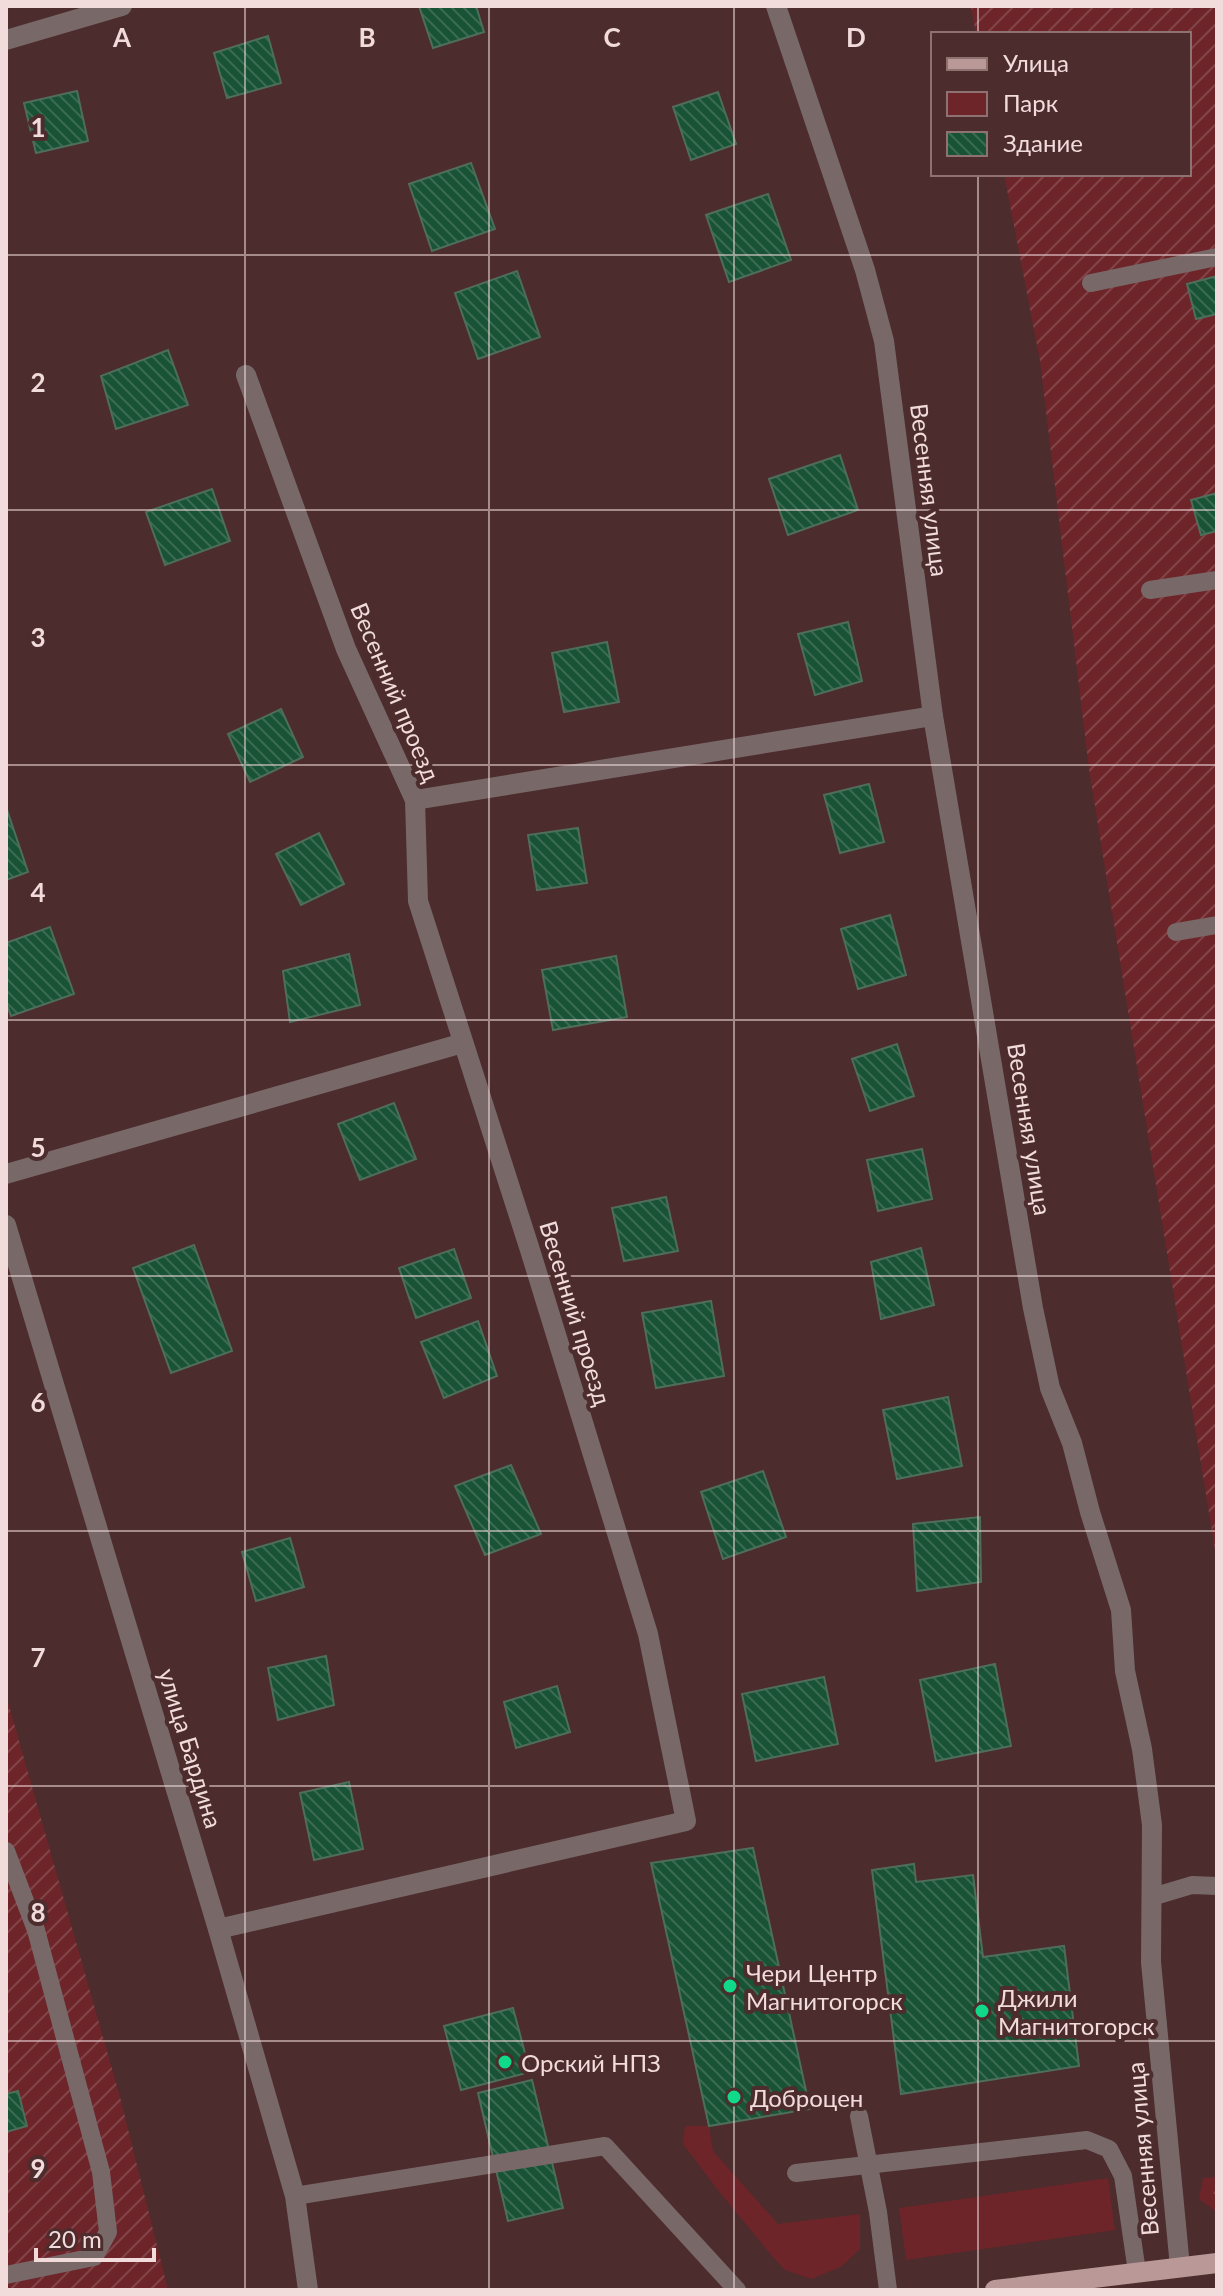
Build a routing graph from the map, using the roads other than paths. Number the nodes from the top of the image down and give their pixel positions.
1 (122, 6) edge
2 (776, 6) edge
3 (6, 40) edge
4 (1217, 257) edge
5 (1091, 283) dead end
6 (246, 375) dead end
7 (1217, 580) edge
8 (1150, 590) dead end
9 (933, 716) junction
10 (415, 800) junction
11 (1217, 925) edge
12 (1176, 932) dead end
13 (463, 1043) junction
14 (6, 1174) edge
15 (6, 1225) edge
16 (6, 1851) edge
17 (1217, 1886) edge
18 (1152, 1897) junction
19 (218, 1929) junction
20 (859, 2116) dead end
21 (869, 2166) junction
22 (796, 2173) dead end
23 (295, 2196) junction
24 (1217, 2263) edge
25 (1180, 2267) junction
26 (1137, 2272) junction
27 (6, 2275) edge
28 (308, 2290) edge
29 (737, 2290) edge
30 (888, 2290) edge
31 (995, 2290) edge

1 - 3 street
2 - 9 street, Весенняя улица
4 - 5 lane
6 - 10 street, Весенний проезд
7 - 8 lane
9 - 10 street
9 - 18 street, Весенняя улица
10 - 13 street, Весенний проезд
11 - 12 lane
13 - 14 street
13 - 19 street, Весенний проезд
15 - 19 street, улица Бардина
16 - 27 lane
17 - 18 lane
18 - 25 street, Весенняя улица
19 - 23 street, улица Бардина
20 - 21 lane
21 - 22 lane
21 - 26 lane
21 - 30 lane
23 - 28 street, улица Бардина
23 - 29 lane
24 - 25 main road
25 - 26 main road
26 - 31 main road

